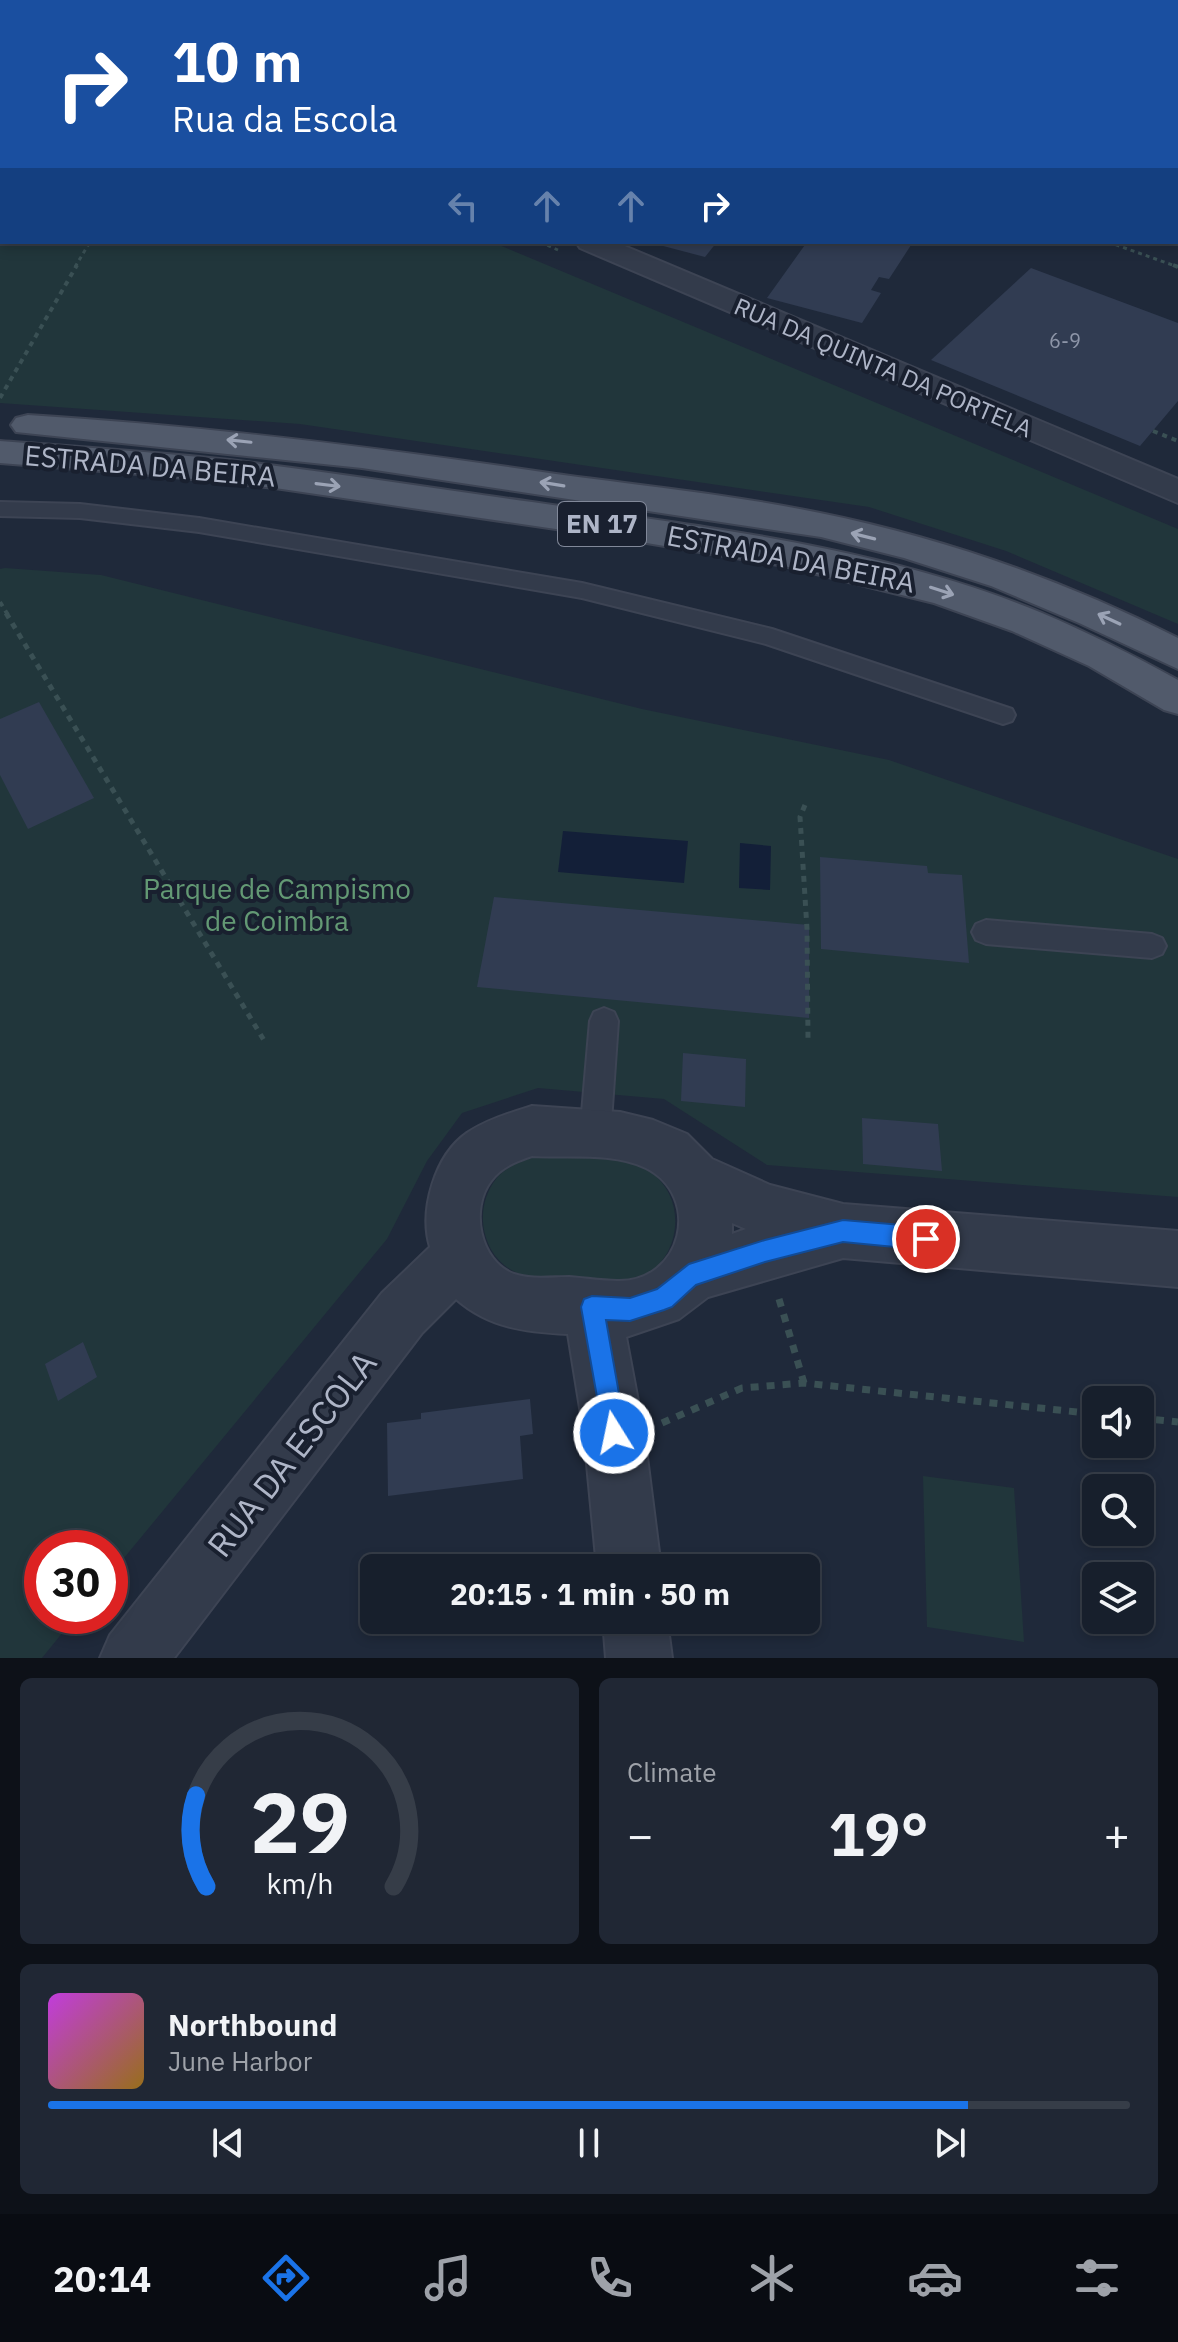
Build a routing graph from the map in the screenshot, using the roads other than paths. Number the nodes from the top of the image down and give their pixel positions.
1 (595, 244) edge
2 (0, 423) edge
3 (0, 452) edge
4 (1178, 492) edge
5 (0, 509) edge
6 (1178, 655) edge
7 (1178, 699) edge
8 (1003, 715) dead end
9 (986, 932) dead end
10 (1152, 946) dead end
11 (604, 1021) dead end
12 (595, 1136) junction
13 (694, 1178) junction
14 (843, 1231) junction
15 (460, 1257) junction
16 (1178, 1259) edge
17 (689, 1275) junction
18 (592, 1307) junction
19 (627, 1554) edge
20 (636, 1634) edge
21 (133, 1658) edge
22 (639, 1658) edge

1 - 4 street, RUA DA QUINTA DA PORTELA
6 -> 2 main road, ESTRADA DA BEIRA / EN 17
3 -> 7 main road, ESTRADA DA BEIRA / EN 17
5 - 8 lane
9 - 10 lane
11 - 12 lane
12 - 13 street
12 - 15 street
13 - 14 street
13 - 17 street
14 - 16 street
14 - 17 street
15 - 18 street
15 - 21 street, RUA DA ESCOLA
17 - 18 street
18 - 19 street
20 - 22 street

